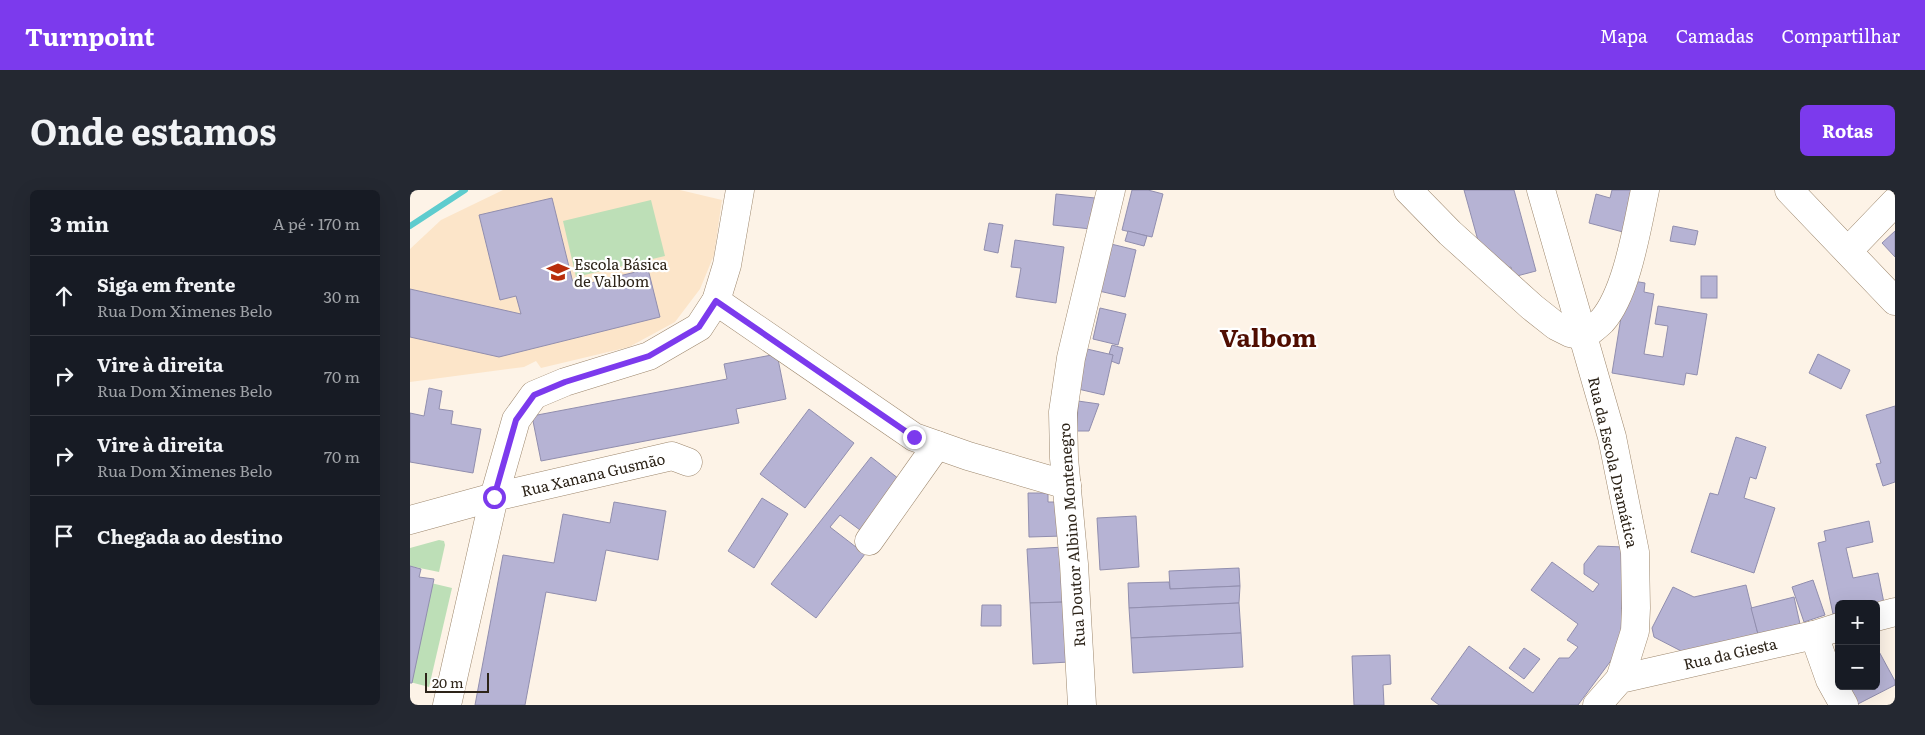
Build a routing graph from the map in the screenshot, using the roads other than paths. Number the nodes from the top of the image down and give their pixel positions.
1 (740, 190) edge
2 (1111, 190) edge
3 (1408, 190) edge
4 (1541, 190) edge
5 (1645, 190) edge
6 (1789, 190) edge
7 (1895, 202) edge
8 (1848, 251) junction
9 (716, 301) junction
10 (1895, 301) edge
11 (1584, 336) junction
12 (937, 445) junction
13 (688, 462) dead end
14 (1067, 485) junction
15 (494, 497) junction
16 (410, 520) edge
17 (869, 541) dead end
18 (1895, 612) edge
19 (1880, 616) edge
20 (1826, 631) edge
21 (1620, 678) junction
22 (447, 705) edge
23 (1082, 705) edge
24 (1596, 705) edge
25 (1844, 705) edge

1 - 9 street
2 - 14 street, Rua Doutor Albino Montenegro
3 - 11 street
4 - 11 street, Rua da Escola Dramática
5 - 11 street
6 - 8 street
7 - 8 street
8 - 10 street
9 - 12 street
9 - 15 street
11 - 21 street, Rua da Escola Dramática
12 - 14 street
12 - 17 street
13 - 15 street, Rua Xanana Gusmão
14 - 23 street, Rua Doutor Albino Montenegro
15 - 16 street, Rua Xanana Gusmão
15 - 22 street
18 - 19 street
20 - 21 street, Rua da Giesta
20 - 25 street
21 - 24 street

